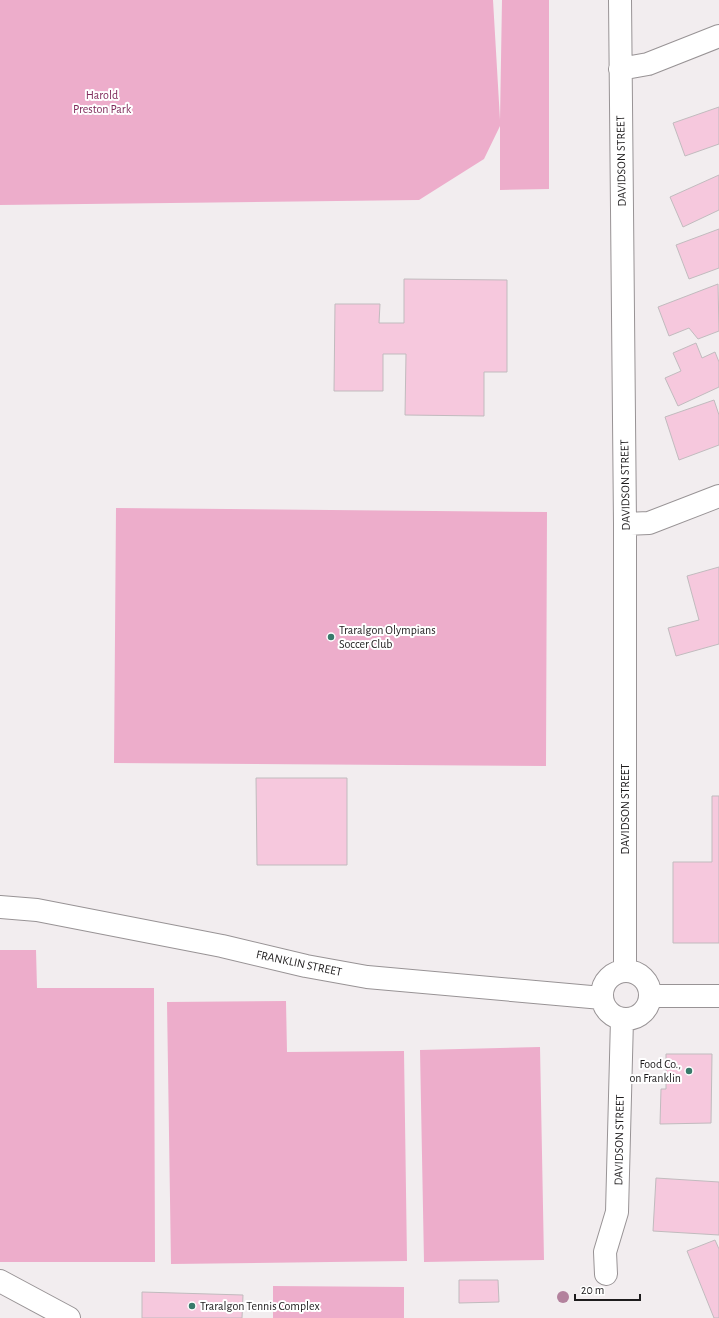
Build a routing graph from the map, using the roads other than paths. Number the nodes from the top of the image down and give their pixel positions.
1 (620, 0) edge
2 (719, 36) edge
3 (620, 69) junction
4 (719, 496) edge
5 (625, 524) junction
6 (0, 907) edge
7 (625, 970) junction
8 (651, 996) junction
9 (719, 996) edge
10 (602, 998) junction
11 (622, 1019) junction
12 (606, 1274) dead end
13 (0, 1281) edge
14 (69, 1318) edge

1 - 3 street, DAVIDSON STREET
2 - 3 street
3 - 5 street, DAVIDSON STREET
4 - 5 street
5 - 7 street, DAVIDSON STREET
6 - 10 street, FRANKLIN STREET
7 - 8 street
7 - 10 street
8 - 9 street
8 - 11 street
10 - 11 street
11 - 12 street, DAVIDSON STREET
13 - 14 street

